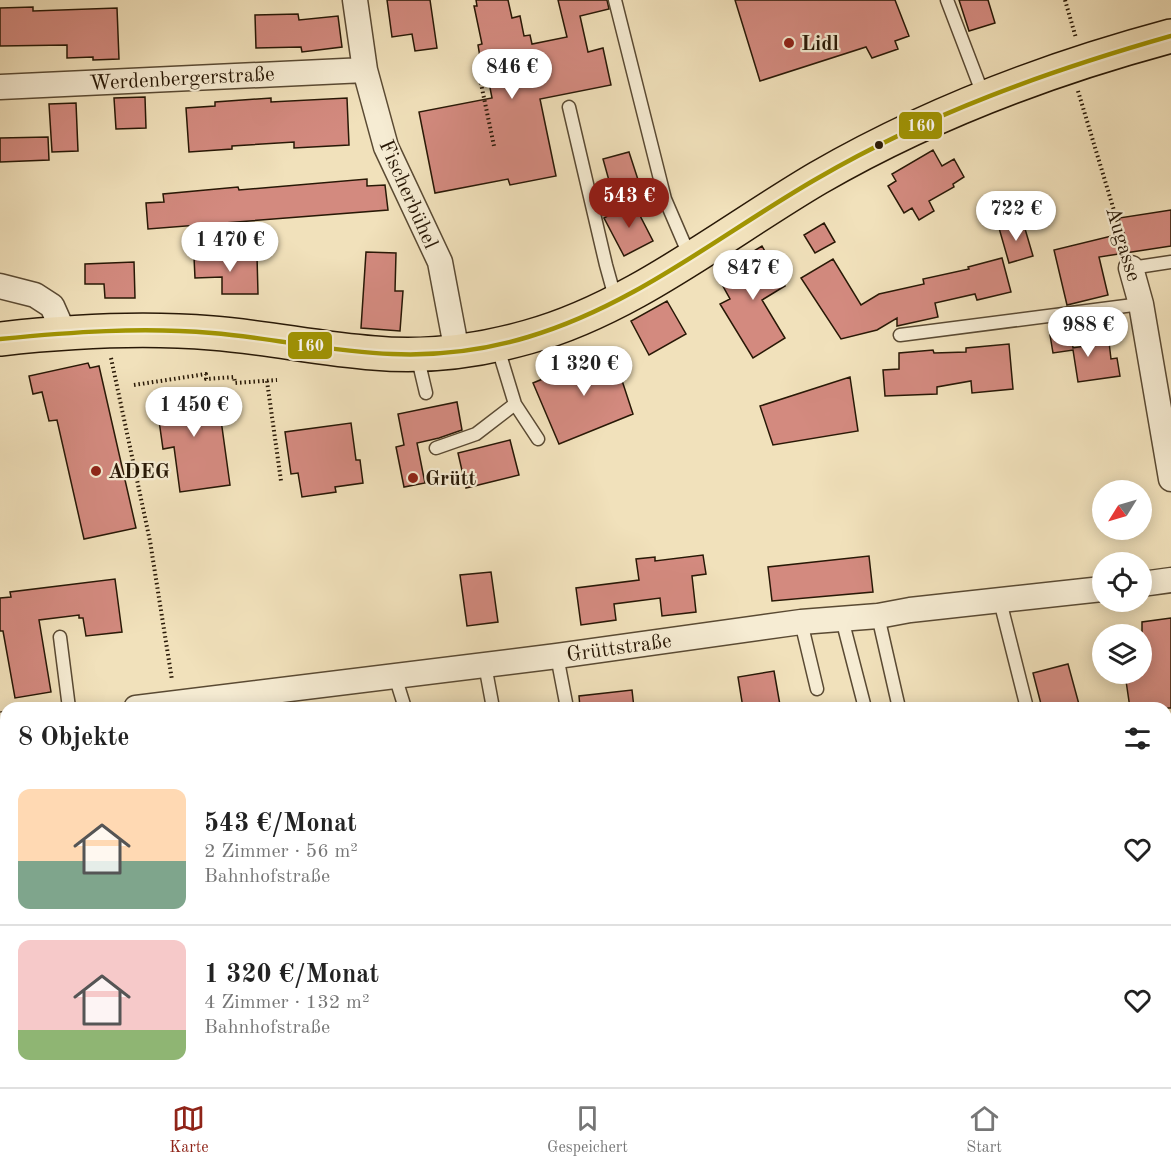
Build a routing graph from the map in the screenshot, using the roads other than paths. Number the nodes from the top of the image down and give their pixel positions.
1 (355, 0) edge
2 (615, 0) edge
3 (947, 0) edge
4 (1171, 36) edge
5 (365, 70) junction
6 (0, 87) edge
7 (984, 97) junction
8 (569, 107) dead end
9 (690, 258) junction
10 (1171, 262) edge
11 (1131, 268) joint
12 (0, 286) edge
13 (616, 301) junction
14 (1142, 304) junction
15 (64, 333) junction
16 (900, 335) dead end
17 (0, 339) edge
18 (497, 345) junction
19 (458, 352) junction
20 (416, 354) junction
21 (426, 393) dead end
22 (515, 405) junction
23 (538, 439) dead end
24 (436, 448) dead end
25 (1171, 479) edge
26 (1171, 580) edge
27 (1152, 583) edge
28 (1092, 590) edge
29 (1000, 601) junction
30 (878, 616) junction
31 (842, 619) junction
32 (801, 622) junction
33 (60, 637) dead end
34 (557, 656) junction
35 (485, 665) junction
36 (395, 676) junction
37 (818, 689) dead end
38 (68, 702) edge
39 (185, 702) edge
40 (403, 702) edge
41 (492, 702) edge
42 (566, 702) edge
43 (863, 702) edge
44 (898, 702) edge
45 (1025, 702) edge

1 - 5 street, Fischerbühel
2 - 9 lane
3 - 7 lane
4 - 7 main road
5 - 6 street, Werdenbergerstraße
5 - 19 street, Fischerbühel
7 - 9 main road
8 - 13 lane
9 - 13 main road
10 - 11 lane
11 - 14 street, Augasse
12 - 15 street
13 - 18 main road
14 - 16 lane
14 - 25 street, Augasse
15 - 17 main road
15 - 20 main road
18 - 19 main road
18 - 22 lane
19 - 20 main road
20 - 21 lane
22 - 23 lane
22 - 24 lane
26 - 27 street
28 - 29 street, Grüttstraße
29 - 30 street, Grüttstraße
29 - 45 lane
30 - 31 street, Grüttstraße
30 - 44 lane
31 - 32 street, Grüttstraße
31 - 43 lane
32 - 34 street, Grüttstraße
32 - 37 lane
33 - 38 lane
34 - 35 street, Grüttstraße
34 - 42 lane
35 - 36 street, Grüttstraße
35 - 41 lane
36 - 39 street, Grüttstraße
36 - 40 lane

